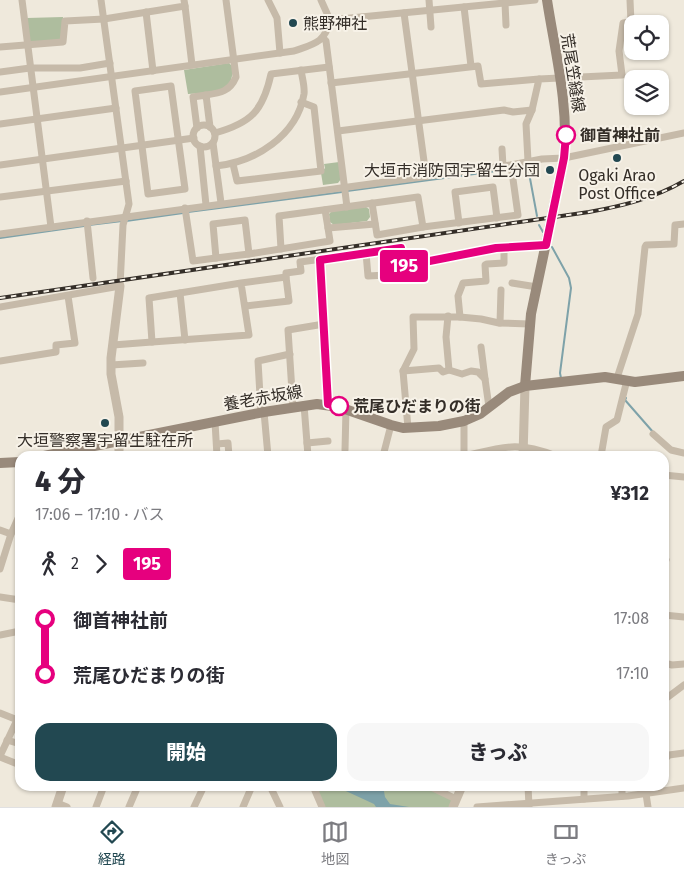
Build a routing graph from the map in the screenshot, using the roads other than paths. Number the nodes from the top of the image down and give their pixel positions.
1 (22, 0) edge
2 (101, 0) edge
3 (226, 0) edge
4 (268, 0) edge
5 (321, 0) edge
6 (429, 0) edge
7 (535, 0) edge
8 (547, 0) edge
9 (630, 0) edge
10 (184, 3) edge
11 (504, 3) junction
12 (464, 7) junction
13 (430, 11) junction
14 (146, 12) junction
15 (404, 13) junction
16 (104, 18) junction
17 (330, 20) junction
18 (506, 25) dead end
19 (431, 27) dead end
20 (323, 38) junction
21 (27, 45) junction
22 (0, 47) edge
23 (280, 53) junction
24 (235, 60) junction
25 (110, 64) junction
26 (192, 65) junction
27 (472, 66) junction
28 (329, 67) junction
29 (30, 68) junction
30 (301, 70) junction
31 (154, 71) junction
32 (0, 72) edge
33 (413, 74) junction
34 (112, 76) junction
35 (560, 78) junction
36 (539, 79) junction
37 (331, 84) junction
38 (32, 88) junction
39 (0, 92) edge
40 (206, 95) junction
41 (301, 102) junction
42 (116, 108) junction
43 (532, 110) junction
44 (36, 119) junction
45 (420, 121) junction
46 (0, 124) edge
47 (197, 128) junction
48 (212, 130) junction
49 (338, 131) junction
50 (684, 133) edge
51 (194, 138) junction
52 (179, 140) junction
53 (213, 143) junction
54 (141, 145) junction
55 (200, 146) junction
56 (121, 147) junction
57 (502, 149) dead end
58 (564, 158) junction
59 (42, 159) junction
60 (528, 161) junction
61 (233, 164) junction
62 (0, 165) edge
63 (216, 166) junction
64 (509, 167) junction
65 (426, 176) junction
66 (126, 181) junction
67 (346, 190) junction
68 (46, 191) junction
69 (0, 197) edge
70 (221, 203) junction
71 (372, 203) junction
72 (206, 205) junction
73 (347, 207) junction
74 (325, 210) junction
75 (186, 211) junction
76 (497, 218) junction
77 (125, 219) junction
78 (459, 222) junction
79 (87, 224) junction
80 (376, 224) junction
81 (684, 224) edge
82 (51, 227) junction
83 (423, 227) junction
84 (328, 228) junction
85 (0, 234) edge
86 (546, 245) junction
87 (504, 248) junction
88 (281, 249) junction
89 (366, 253) junction
90 (249, 254) junction
91 (216, 258) junction
92 (320, 260) junction
93 (404, 266) junction
94 (286, 277) junction
95 (93, 278) dead end
96 (240, 283) junction
97 (512, 283) dead end
98 (120, 286) junction
99 (537, 287) junction
100 (501, 290) dead end
101 (180, 293) junction
102 (68, 296) junction
103 (246, 306) junction
104 (0, 307) edge
105 (448, 316) junction
106 (460, 317) junction
107 (500, 323) junction
108 (324, 324) junction
109 (530, 324) junction
110 (184, 340) junction
111 (152, 342) junction
112 (113, 345) junction
113 (481, 347) dead end
114 (290, 354) junction
115 (0, 361) edge
116 (143, 363) dead end
117 (111, 365) junction
118 (449, 370) junction
119 (403, 371) junction
120 (684, 376) edge
121 (621, 379) junction
122 (485, 380) junction
123 (525, 386) junction
124 (328, 404) junction
125 (304, 405) junction
126 (293, 407) junction
127 (490, 407) junction
128 (346, 409) junction
129 (263, 412) junction
130 (464, 421) junction
131 (215, 422) junction
132 (391, 425) junction
133 (408, 428) junction
134 (653, 434) dead end
135 (120, 441) junction
136 (328, 441) dead end
137 (307, 443) junction
138 (217, 444) junction
139 (524, 446) junction
140 (345, 450) dead end
141 (75, 451) edge
142 (119, 451) edge
143 (217, 451) edge
144 (228, 451) edge
145 (267, 451) edge
146 (308, 451) edge
147 (384, 451) edge
148 (464, 451) edge
149 (488, 451) edge
150 (524, 451) edge
151 (540, 451) edge
152 (602, 451) edge
153 (684, 453) edge
154 (15, 462) edge
155 (0, 463) edge
156 (669, 475) edge
157 (684, 477) edge
158 (15, 525) edge
159 (0, 530) edge
160 (11, 534) junction
161 (0, 569) edge
162 (0, 597) edge
163 (15, 599) edge
164 (669, 616) edge
165 (684, 617) edge
166 (15, 632) edge
167 (0, 635) edge
168 (669, 664) edge
169 (684, 664) edge
170 (684, 685) edge
171 (669, 696) edge
172 (0, 712) edge
173 (15, 720) edge
174 (15, 727) edge
175 (8, 740) junction
176 (15, 742) edge
177 (684, 752) edge
178 (669, 755) edge
179 (0, 757) edge
180 (15, 763) edge
181 (684, 788) edge
182 (669, 790) edge
183 (61, 791) edge
184 (102, 791) edge
185 (136, 791) edge
186 (202, 791) edge
187 (250, 791) edge
188 (272, 791) edge
189 (315, 791) edge
190 (436, 791) edge
191 (460, 791) edge
192 (528, 791) edge
193 (584, 791) edge
194 (622, 791) edge
195 (648, 791) edge
196 (665, 791) edge
197 (646, 794) junction
198 (622, 796) junction
199 (584, 799) junction
200 (57, 805) edge
201 (455, 805) edge
202 (529, 805) edge
203 (67, 807) edge
204 (96, 807) edge
205 (130, 807) edge
206 (194, 807) edge
207 (243, 807) edge
208 (280, 807) edge
209 (322, 807) edge
210 (477, 807) edge
211 (648, 807) edge

1 - 21 street
2 - 16 street
3 - 24 street
4 - 23 street
5 - 17 street
6 - 13 street
7 - 11 street
8 - 35 main road, 荒尾笠縫線
9 - 35 street
10 - 14 street
10 - 26 street
11 - 12 street
11 - 18 street
12 - 13 street
12 - 27 street
13 - 15 street
13 - 19 street
14 - 16 street
14 - 31 street
15 - 17 street
15 - 33 street
16 - 21 street
16 - 25 street
17 - 20 street
20 - 23 street
20 - 28 street
21 - 22 street
21 - 29 street
23 - 24 street
24 - 26 street
24 - 40 street
25 - 29 street
25 - 34 street
26 - 31 street
27 - 33 street
27 - 36 street
28 - 30 street
28 - 37 street
29 - 32 street
29 - 38 street
30 - 41 street
30 - 48 street
31 - 34 street
33 - 37 street
33 - 45 street
34 - 38 street
34 - 42 street
35 - 36 street
35 - 58 main road, 荒尾笠縫線
36 - 43 street
37 - 49 street
38 - 39 street
38 - 44 street
40 - 47 street
40 - 48 street
41 - 61 street
41 - 61 street
42 - 44 street
42 - 56 street
43 - 45 street
43 - 60 street
44 - 46 street
44 - 59 street
45 - 49 street
45 - 65 street
47 - 48 street
47 - 51 street
48 - 53 street
49 - 67 street
50 - 58 street
51 - 52 street
51 - 55 street
52 - 54 street
52 - 54 street
52 - 54 street
53 - 55 street
53 - 63 street
54 - 56 street
55 - 72 street
56 - 59 street
56 - 66 street
57 - 64 street
58 - 60 street
58 - 86 main road, 荒尾笠縫線
59 - 62 street
59 - 68 street
60 - 64 street
61 - 63 street
63 - 70 street
64 - 65 street
64 - 76 street
65 - 67 street
66 - 68 street
66 - 77 street
67 - 70 street
67 - 73 street
68 - 69 street
68 - 82 street
70 - 72 street
71 - 73 street
71 - 80 street
71 - 83 street
72 - 75 street
73 - 74 street
74 - 84 street
74 - 88 street
75 - 77 street
75 - 91 street
76 - 78 street
76 - 78 street
77 - 79 street
77 - 98 street
78 - 83 street
79 - 82 street
79 - 95 street
80 - 83 street
80 - 84 street
81 - 121 street
82 - 85 street
84 - 88 street
86 - 87 street
86 - 99 main road, 荒尾笠縫線
87 - 93 street
87 - 106 street
88 - 90 street
89 - 92 street
89 - 93 street
89 - 93 street
90 - 91 street
90 - 91 street
92 - 94 street
92 - 108 street
94 - 96 street
94 - 103 street
96 - 101 street
96 - 103 street
97 - 99 street
98 - 102 street
98 - 112 street
99 - 109 main road, 荒尾笠縫線
100 - 107 street
101 - 110 street
101 - 111 street
102 - 104 street
102 - 115 street
103 - 110 street
105 - 106 street
105 - 118 street
105 - 119 street
106 - 107 street
107 - 109 street
108 - 114 street
108 - 124 street
109 - 123 main road, 荒尾笠縫線
110 - 111 street
111 - 112 street
112 - 117 street
113 - 122 street
114 - 126 street
114 - 129 street
116 - 117 street
117 - 135 street
118 - 119 street
118 - 122 street
119 - 133 street
120 - 121 main road, 養老赤坂線
121 - 123 main road, 養老赤坂線
121 - 152 street
122 - 127 street
123 - 127 main road, 養老赤坂線
123 - 139 street
124 - 125 main road, 養老赤坂線
124 - 128 main road, 養老赤坂線
125 - 126 main road, 養老赤坂線
125 - 137 street
126 - 129 main road, 養老赤坂線
127 - 130 main road, 養老赤坂線
128 - 132 main road, 養老赤坂線
128 - 140 street
129 - 131 main road, 養老赤坂線
129 - 145 street
130 - 133 main road, 養老赤坂線
130 - 148 street
131 - 135 main road, 養老赤坂線
131 - 138 street
132 - 133 main road, 養老赤坂線
132 - 147 street
134 - 153 street
135 - 141 main road, 養老赤坂線
135 - 142 street
136 - 137 street
137 - 146 street
138 - 143 street
138 - 144 street
139 - 149 street
139 - 150 street
139 - 151 street
154 - 155 main road
156 - 157 street
158 - 160 street
159 - 160 street
160 - 161 street
162 - 163 street
164 - 165 street
166 - 167 street
168 - 169 street
170 - 171 street
172 - 173 street
174 - 175 street
175 - 176 street
175 - 179 street
177 - 178 street
179 - 180 street
181 - 182 street
183 - 200 street
184 - 204 street
185 - 205 street
186 - 206 street
187 - 207 street
188 - 208 street
189 - 209 street
190 - 201 street
191 - 201 street
192 - 202 street
193 - 199 street
194 - 198 street
195 - 197 street
196 - 197 street
197 - 198 street
197 - 211 street
198 - 199 street
199 - 202 street
200 - 203 street
202 - 210 street

